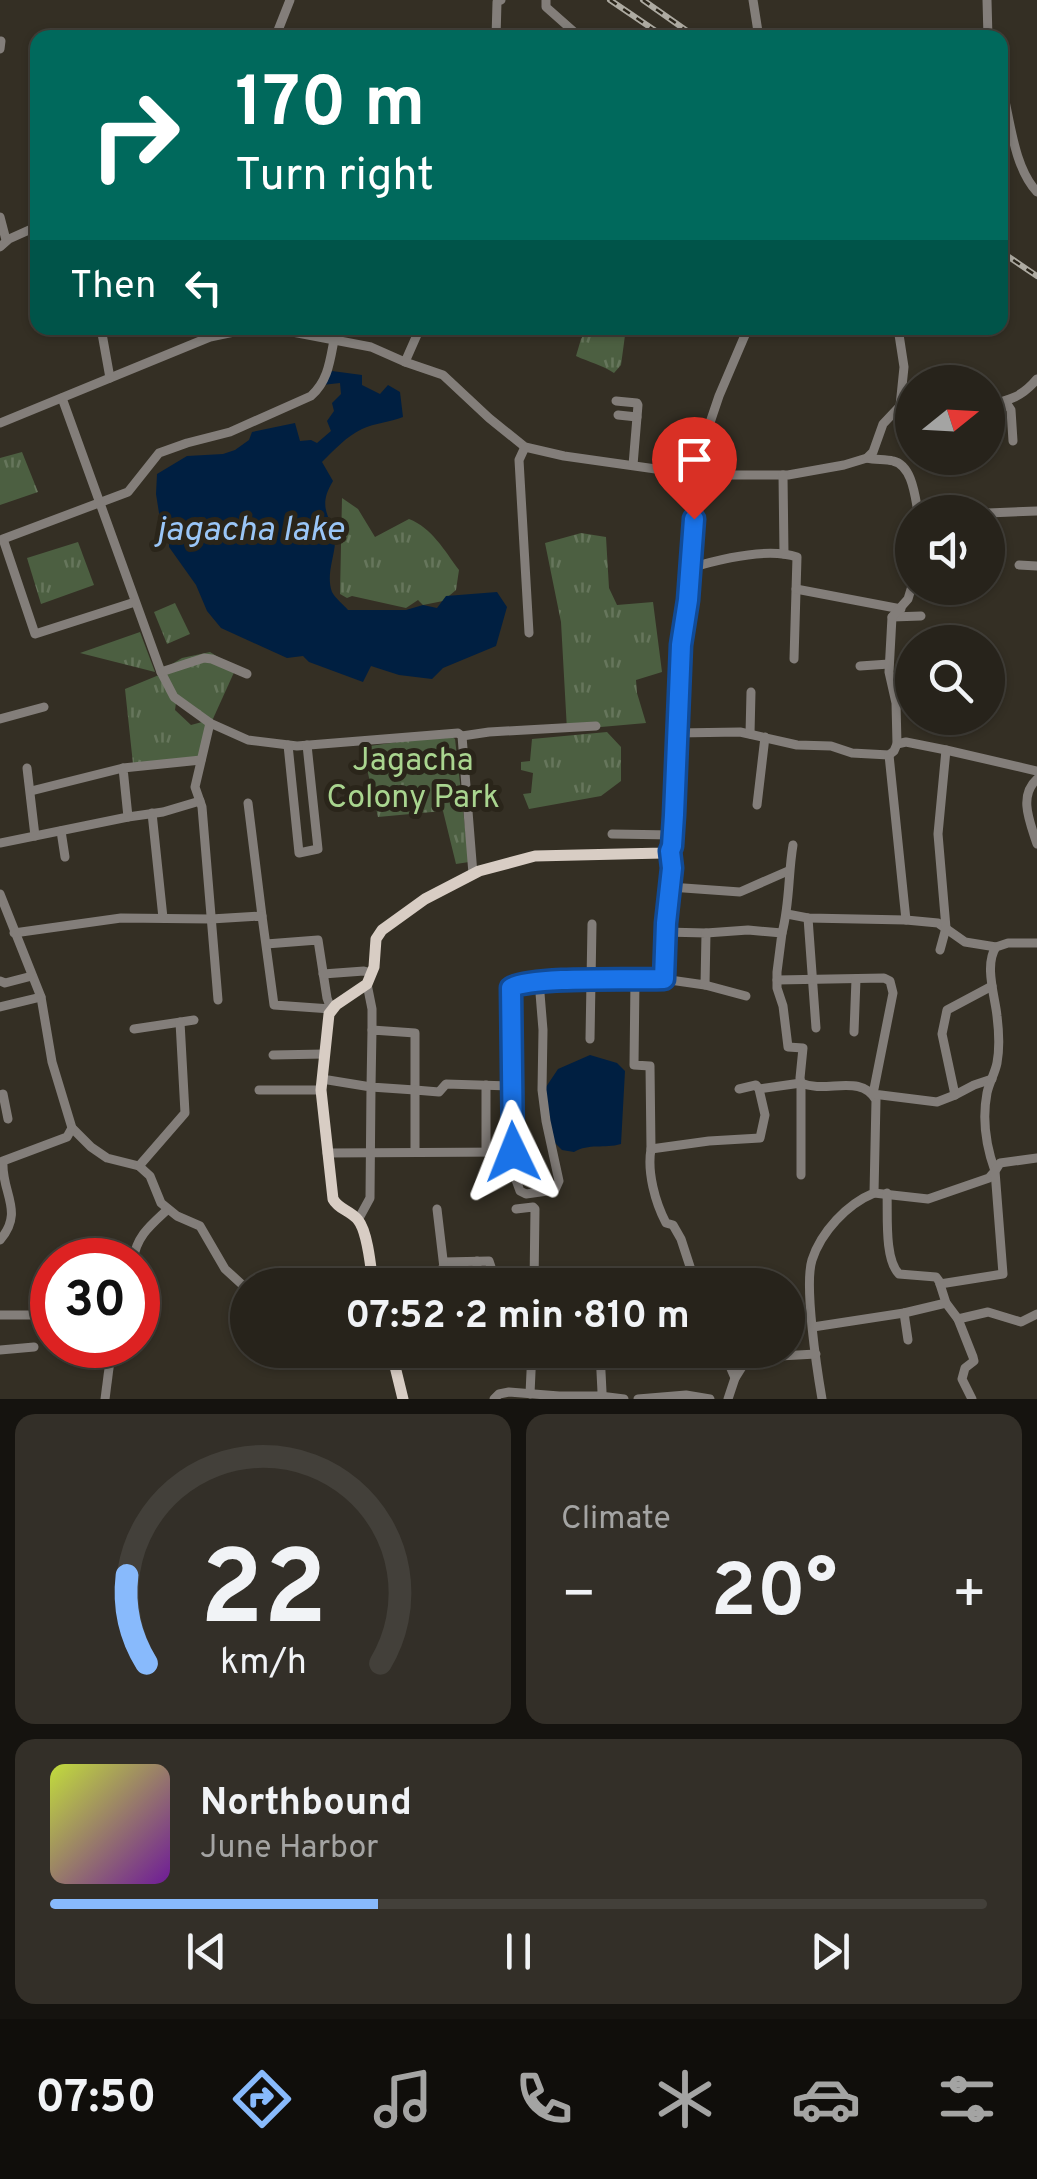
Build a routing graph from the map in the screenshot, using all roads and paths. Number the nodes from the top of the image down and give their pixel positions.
1 (290, 0) edge
2 (501, 0) edge
3 (546, 0) edge
4 (752, 0) edge
5 (986, 0) edge
6 (278, 30) edge
7 (496, 30) edge
8 (572, 30) edge
9 (758, 30) edge
10 (988, 30) edge
11 (1, 41) edge
12 (0, 49) edge
13 (1008, 132) edge
14 (1037, 192) edge
15 (0, 217) edge
16 (30, 230) edge
17 (3, 244) edge
18 (102, 335) edge
19 (217, 335) edge
20 (308, 335) edge
21 (417, 335) edge
22 (745, 335) edge
23 (899, 335) edge
24 (334, 340) junction
25 (405, 362) junction
26 (904, 365) edge
27 (110, 378) junction
28 (1037, 379) edge
29 (62, 398) junction
30 (616, 401) dead end
31 (1005, 401) joint
32 (895, 412) edge
33 (618, 415) dead end
34 (637, 417) junction
35 (0, 424) edge
36 (1013, 441) dead end
37 (525, 447) junction
38 (867, 458) junction
39 (633, 465) junction
40 (698, 475) junction
41 (783, 475) junction
42 (915, 495) edge
43 (98, 502) junction
44 (1037, 511) edge
45 (1005, 512) edge
46 (784, 554) junction
47 (1020, 565) dead end
48 (1037, 566) edge
49 (690, 568) junction
50 (796, 589) junction
51 (136, 602) junction
52 (903, 605) edge
53 (901, 609) junction
54 (920, 616) dead end
55 (892, 617) junction
56 (529, 633) dead end
57 (794, 660) dead end
58 (889, 664) junction
59 (860, 666) dead end
60 (161, 672) junction
61 (247, 674) dead end
62 (751, 692) dead end
63 (44, 707) dead end
64 (0, 719) edge
65 (210, 723) junction
66 (596, 726) dead end
67 (677, 732) junction
68 (750, 734) junction
69 (462, 736) junction
70 (765, 736) junction
71 (897, 744) junction
72 (288, 745) junction
73 (308, 746) junction
74 (946, 750) junction
75 (889, 755) junction
76 (201, 760) junction
77 (27, 768) dead end
78 (123, 768) junction
79 (1037, 771) edge
80 (1037, 779) edge
81 (31, 791) junction
82 (200, 801) junction
83 (248, 802) dead end
84 (757, 805) dead end
85 (152, 814) junction
86 (128, 817) junction
87 (60, 831) junction
88 (612, 834) dead end
89 (673, 835) junction
90 (34, 836) junction
91 (0, 843) edge
92 (1037, 844) edge
93 (793, 845) dead end
94 (670, 851) junction
95 (65, 857) dead end
96 (788, 872) junction
97 (473, 874) junction
98 (670, 887) junction
99 (0, 894) edge
100 (787, 914) junction
101 (262, 916) junction
102 (163, 918) junction
103 (808, 918) junction
104 (212, 920) junction
105 (906, 920) junction
106 (592, 924) dead end
107 (946, 928) junction
108 (665, 932) junction
109 (706, 932) junction
110 (14, 933) junction
111 (782, 933) junction
112 (1037, 943) edge
113 (266, 944) junction
114 (996, 947) junction
115 (940, 950) dead end
116 (323, 974) junction
117 (32, 976) junction
118 (370, 978) junction
119 (664, 979) junction
120 (814, 979) junction
121 (856, 979) junction
122 (590, 980) junction
123 (635, 980) junction
124 (777, 980) junction
125 (0, 981) edge
126 (539, 981) junction
127 (705, 985) junction
128 (992, 986) junction
129 (746, 996) dead end
130 (41, 997) junction
131 (218, 1000) dead end
132 (0, 1007) edge
133 (332, 1009) junction
134 (194, 1020) dead end
135 (180, 1022) junction
136 (816, 1028) dead end
137 (134, 1029) dead end
138 (372, 1030) junction
139 (854, 1032) dead end
140 (590, 1039) dead end
141 (324, 1054) junction
142 (272, 1055) dead end
143 (992, 1080) junction
144 (802, 1083) junction
145 (322, 1084) junction
146 (486, 1085) junction
147 (512, 1086) junction
148 (370, 1087) junction
149 (739, 1089) dead end
150 (759, 1089) junction
151 (259, 1090) dead end
152 (415, 1090) junction
153 (873, 1094) junction
154 (0, 1095) edge
155 (955, 1095) junction
156 (8, 1119) dead end
157 (72, 1128) junction
158 (651, 1149) junction
159 (368, 1152) junction
160 (415, 1152) junction
161 (486, 1152) junction
162 (513, 1152) junction
163 (328, 1154) junction
164 (3, 1158) edge
165 (1037, 1158) edge
166 (140, 1166) junction
167 (995, 1170) junction
168 (800, 1176) dead end
169 (874, 1192) junction
170 (888, 1193) junction
171 (168, 1208) junction
172 (516, 1208) dead end
173 (437, 1209) dead end
174 (0, 1213) edge
175 (13, 1214) junction
176 (358, 1220) junction
177 (139, 1238) edge
178 (0, 1240) edge
179 (477, 1261) junction
180 (444, 1262) junction
181 (370, 1268) edge
182 (444, 1268) edge
183 (477, 1268) edge
184 (491, 1268) edge
185 (534, 1268) edge
186 (690, 1268) edge
187 (230, 1274) edge
188 (940, 1284) junction
189 (946, 1302) junction
190 (904, 1313) junction
191 (1037, 1314) edge
192 (0, 1315) edge
193 (30, 1315) edge
194 (958, 1319) junction
195 (814, 1327) junction
196 (908, 1340) dead end
197 (30, 1347) edge
198 (0, 1350) edge
199 (816, 1354) junction
200 (109, 1368) edge
201 (395, 1368) edge
202 (531, 1368) edge
203 (601, 1368) edge
204 (730, 1368) edge
205 (734, 1378) junction
206 (530, 1394) junction
207 (600, 1396) junction
208 (620, 1398) edge
209 (105, 1399) edge
210 (403, 1399) edge
211 (494, 1399) edge
212 (638, 1399) edge
213 (649, 1399) edge
214 (710, 1399) edge
215 (728, 1399) edge
216 (822, 1399) edge
217 (972, 1399) edge

1 - 6 street
2 - 7 street
3 - 8 street
4 - 9 street
5 - 10 street
11 - 12 street
13 - 14 street
15 - 17 street
16 - 17 street
18 - 27 street
19 - 27 street
20 - 24 street
21 - 25 street
22 - 40 street
23 - 26 street
24 - 25 street
24 - 43 street
25 - 37 street
27 - 29 street
28 - 31 street
29 - 35 street
29 - 43 street
30 - 34 street
31 - 36 street
32 - 38 street
33 - 34 street
34 - 39 street
37 - 39 street
37 - 56 street
38 - 41 street
38 - 42 street
39 - 40 street
40 - 41 street
40 - 49 main road
41 - 46 street
43 - 51 street
43 - 51 street
44 - 45 street
46 - 49 street
46 - 50 street
47 - 48 street
49 - 67 main road
50 - 53 street
50 - 57 street
51 - 60 street
52 - 53 street
53 - 55 street
54 - 55 street
55 - 58 street
58 - 59 street
58 - 71 street
60 - 61 street
60 - 65 street
62 - 68 street
63 - 64 street
65 - 72 street
65 - 76 street
66 - 69 street
67 - 68 street
67 - 89 main road
68 - 70 street
69 - 73 street
69 - 97 street
70 - 75 street
70 - 84 street
71 - 74 street
71 - 75 street
72 - 73 street
72 - 73 street
74 - 79 street
74 - 107 street
75 - 105 street
76 - 78 street
76 - 82 street
77 - 81 street
78 - 81 street
78 - 86 street
80 - 92 street
81 - 90 street
82 - 85 street
82 - 104 street
83 - 101 street
85 - 86 street
85 - 102 street
86 - 87 street
87 - 90 street
87 - 95 street
88 - 89 street
89 - 94 main road
90 - 91 street
93 - 96 street
94 - 97 main road
94 - 98 street
96 - 98 street
96 - 100 street
97 - 118 main road
98 - 108 street
99 - 110 street
100 - 103 street
100 - 111 street
101 - 104 street
101 - 113 street
102 - 104 street
102 - 110 street
103 - 105 street
103 - 120 street
104 - 131 street
105 - 107 street
106 - 122 street
107 - 114 street
107 - 115 street
108 - 109 street
108 - 119 street
109 - 111 street
109 - 127 street
110 - 117 street
111 - 124 street
112 - 114 street
113 - 116 street
113 - 133 street
114 - 128 street
116 - 118 street
116 - 133 street
117 - 125 street
117 - 130 street
118 - 133 main road
118 - 138 street
119 - 123 street
119 - 127 street
120 - 121 street
120 - 124 street
120 - 136 street
121 - 139 street
121 - 153 street
122 - 123 street
122 - 126 street
122 - 140 street
123 - 158 street
124 - 144 street
126 - 147 street
126 - 162 street
127 - 129 street
128 - 143 street
128 - 155 street
130 - 132 street
130 - 157 street
133 - 141 main road
134 - 135 street
135 - 137 street
135 - 166 street
138 - 148 street
138 - 152 street
141 - 142 street
141 - 145 main road
143 - 155 street
143 - 167 street
144 - 150 street
144 - 153 street
144 - 168 street
145 - 148 street
145 - 151 street
145 - 163 main road
146 - 147 street
146 - 152 street
146 - 161 street
147 - 162 street
148 - 152 street
148 - 159 street
149 - 150 street
150 - 158 street
152 - 160 street
153 - 155 street
153 - 169 street
154 - 156 street
157 - 164 street
157 - 166 street
158 - 186 street
159 - 160 street
159 - 163 street
159 - 176 street
160 - 161 street
161 - 162 street
163 - 176 main road
164 - 175 street
165 - 167 street
166 - 171 street
167 - 170 street
167 - 188 street
169 - 170 street
169 - 195 street
170 - 188 street
171 - 177 street
171 - 187 street
172 - 185 street
173 - 180 street
174 - 175 street
175 - 178 street
176 - 181 main road
179 - 180 street
179 - 183 street
179 - 184 street
180 - 182 street
188 - 189 street
189 - 190 street
189 - 194 street
190 - 195 street
190 - 196 street
191 - 194 street
192 - 193 street
194 - 217 street
195 - 199 street
197 - 198 street
199 - 205 street
199 - 216 street
200 - 209 street
201 - 210 main road
202 - 206 street
203 - 207 street
204 - 205 street
205 - 215 street
206 - 207 street
206 - 211 street
207 - 208 street
212 - 213 street
213 - 214 street

